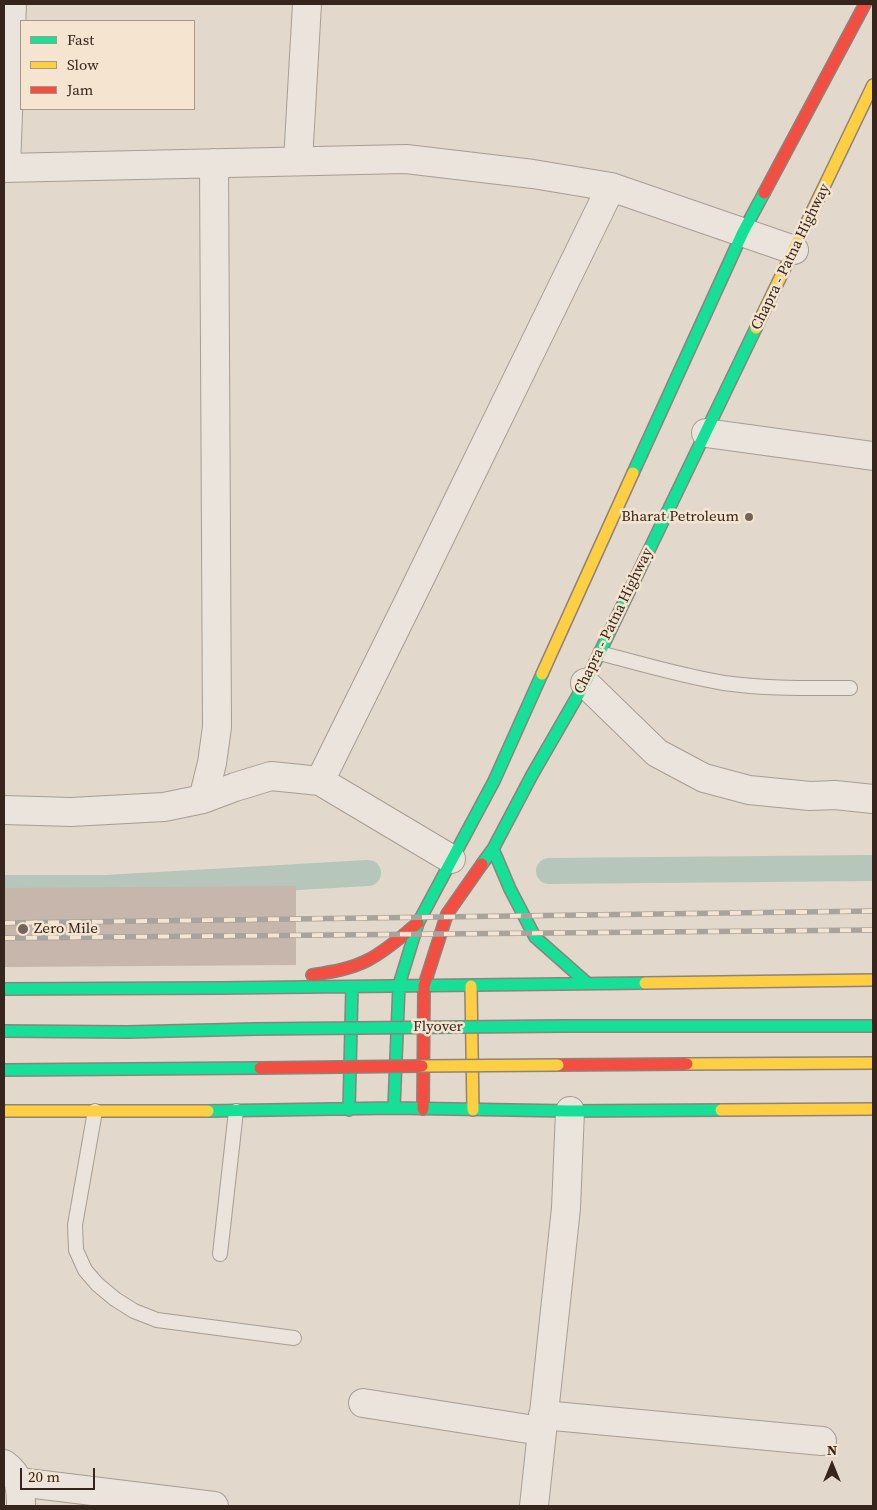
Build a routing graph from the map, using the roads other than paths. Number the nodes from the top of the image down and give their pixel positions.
1 (12, 4) edge
2 (307, 4) edge
3 (865, 4) edge
4 (873, 85) edge
5 (298, 161) junction
6 (214, 163) junction
7 (5, 168) edge
8 (611, 187) junction
9 (743, 232) junction
10 (794, 250) junction
11 (706, 433) junction
12 (873, 456) edge
13 (600, 653) junction
14 (585, 683) junction
15 (850, 688) dead end
16 (320, 781) junction
17 (203, 799) junction
18 (873, 799) edge
19 (4, 810) edge
20 (493, 849) junction
21 (451, 859) junction
22 (418, 923) junction
23 (873, 980) edge
24 (587, 983) junction
25 (399, 985) junction
26 (424, 986) junction
27 (471, 986) junction
28 (352, 987) junction
29 (194, 989) junction
30 (4, 990) edge
31 (873, 1026) edge
32 (4, 1031) edge
33 (873, 1063) edge
34 (4, 1070) edge
35 (394, 1108) junction
36 (423, 1109) junction
37 (873, 1109) edge
38 (349, 1110) junction
39 (473, 1110) junction
40 (4, 1111) edge
41 (95, 1111) junction
42 (236, 1111) junction
43 (570, 1111) junction
44 (220, 1254) dead end
45 (294, 1338) dead end
46 (363, 1404) dead end
47 (542, 1423) junction
48 (822, 1441) dead end
49 (15, 1484) edge
50 (214, 1506) edge
51 (534, 1506) edge

1 - 7 street
2 - 5 street
3 - 9 highway
4 - 10 highway, Chapra - Patna Highway
5 - 6 street
5 - 8 street
6 - 7 street
6 - 17 street
8 - 9 street
8 - 16 street
9 - 10 street
9 - 21 highway
10 - 11 highway, Chapra - Patna Highway
11 - 12 street
11 - 13 highway, Chapra - Patna Highway
13 - 14 highway, Chapra - Patna Highway
13 - 15 lane
14 - 18 street
14 - 20 highway, Chapra - Patna Highway
16 - 17 street
16 - 21 street
17 - 19 street
20 - 24 highway
20 - 26 highway, Chapra - Patna Highway
21 - 22 highway
22 - 25 highway
22 - 29 highway
23 - 24 highway
24 - 27 highway
25 - 26 highway
25 - 28 highway
25 - 35 highway
26 - 27 highway
26 - 36 highway, Chapra - Patna Highway
27 - 39 highway
28 - 29 highway
28 - 38 highway
29 - 30 highway
31 - 32 highway, Flyover, bridge
33 - 34 highway, bridge
35 - 36 highway
35 - 38 highway
36 - 39 highway
37 - 43 highway
38 - 42 highway
39 - 43 highway
40 - 41 highway
41 - 42 highway
41 - 45 lane
42 - 44 lane
43 - 47 street
46 - 47 street
47 - 48 street
47 - 51 street
49 - 50 street

